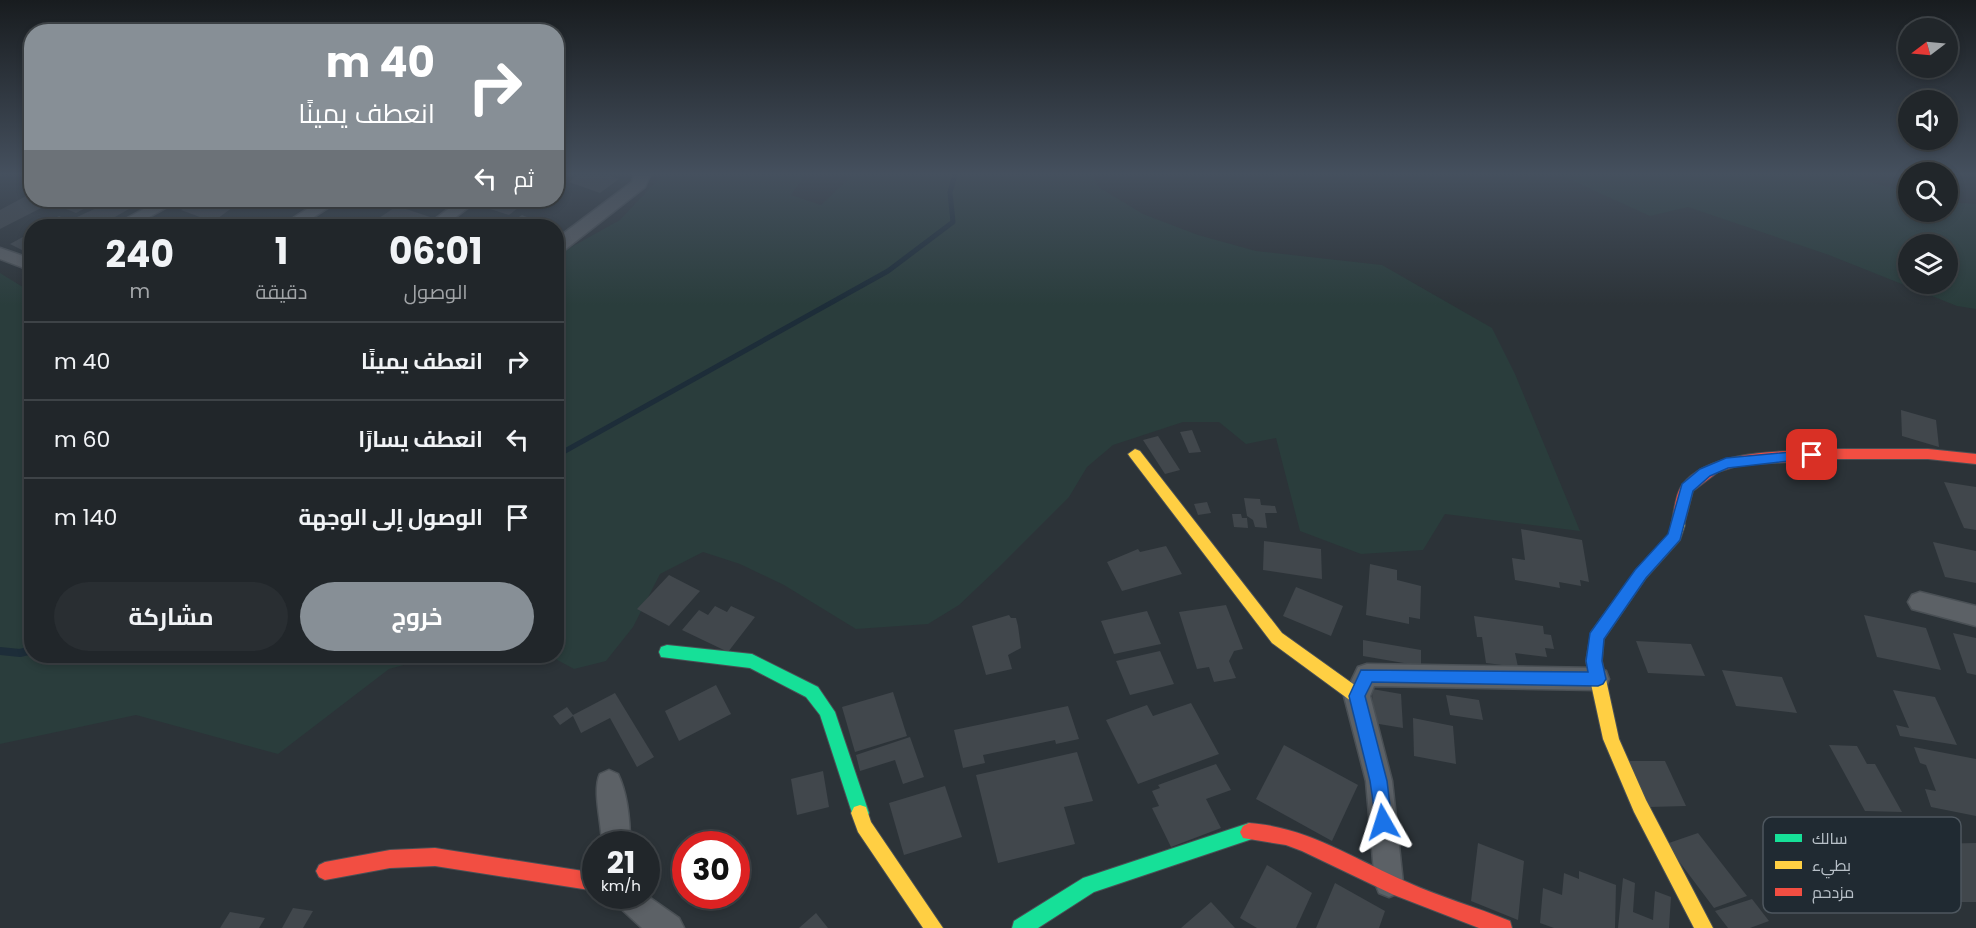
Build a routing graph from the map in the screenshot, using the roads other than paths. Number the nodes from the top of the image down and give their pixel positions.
1 (595, 218) edge
2 (564, 242) edge
3 (0, 253) edge
4 (24, 264) edge
5 (1135, 454) dead end
6 (1976, 459) edge
7 (1920, 602) dead end
8 (1976, 616) edge
9 (667, 652) dead end
10 (1598, 679) junction
11 (1357, 696) junction
12 (609, 783) dead end
13 (615, 831) edge
14 (325, 870) dead end
15 (582, 880) edge
16 (1389, 883) junction
17 (640, 909) edge
18 (669, 928) edge
19 (934, 928) edge
20 (1021, 928) edge
21 (1503, 928) edge
22 (1704, 928) edge

1 - 2 street
3 - 4 street
5 - 11 street
6 - 10 street
7 - 8 street
9 - 19 street
10 - 11 street
10 - 22 street
11 - 16 street
12 - 13 street
14 - 15 street
16 - 20 street
16 - 21 street
17 - 18 street

